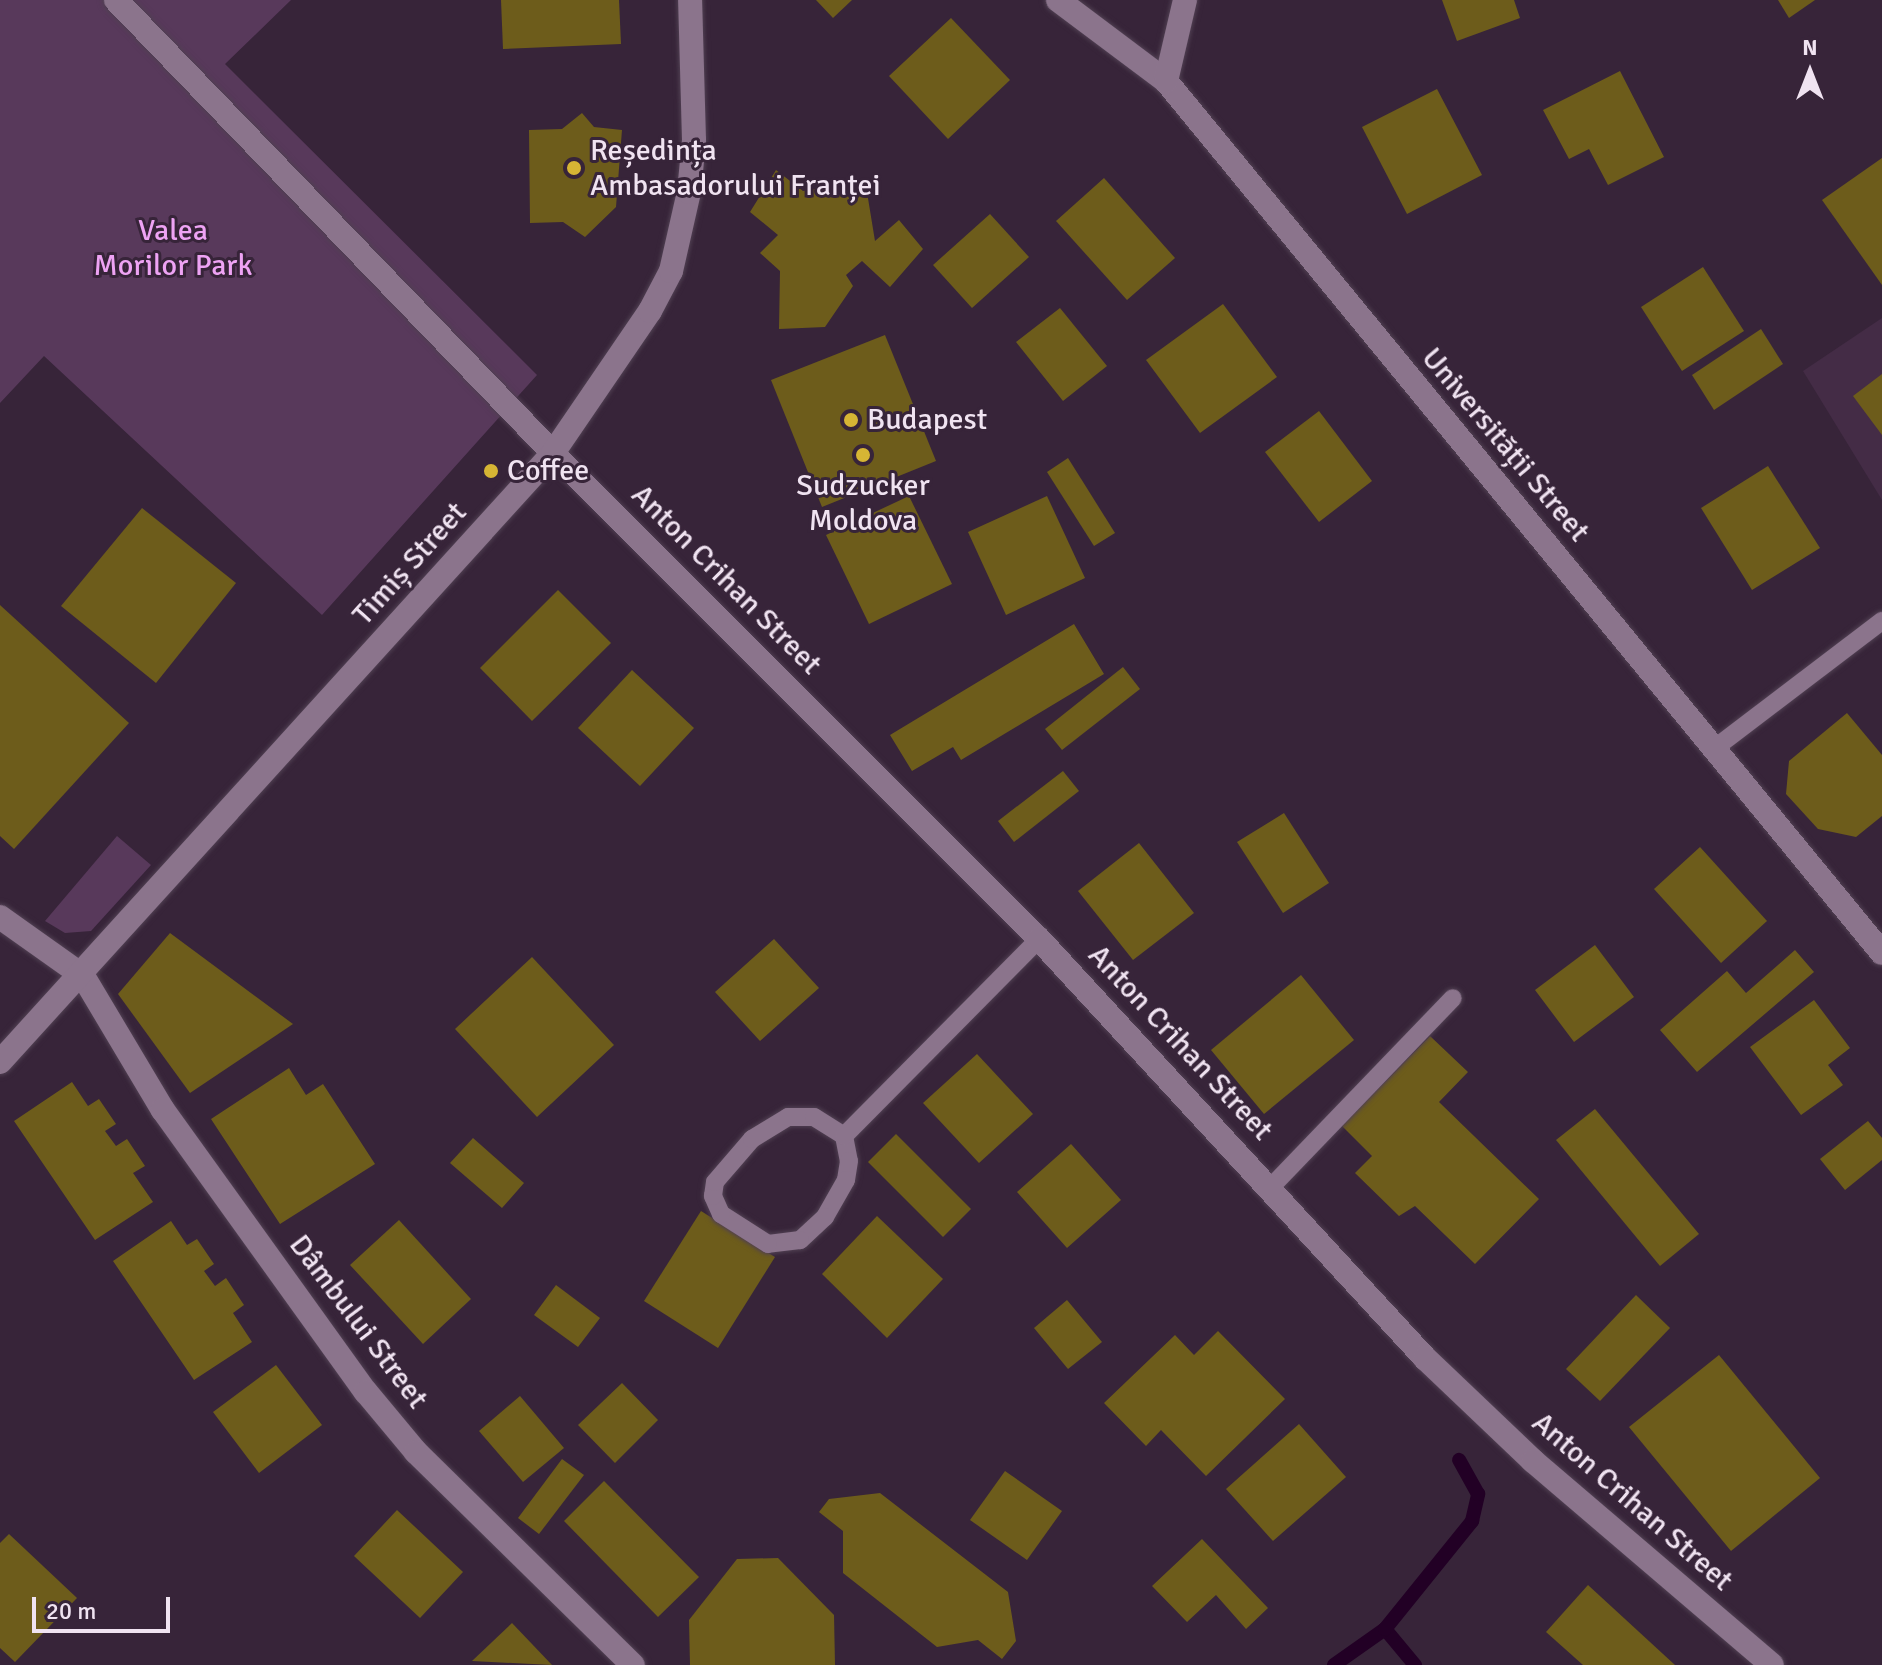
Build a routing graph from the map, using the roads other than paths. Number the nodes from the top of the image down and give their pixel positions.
1 (116, 0) edge
2 (690, 0) edge
3 (1058, 0) edge
4 (1185, 0) edge
5 (1166, 81) junction
6 (553, 453) junction
7 (1882, 621) edge
8 (1715, 748) junction
9 (0, 917) edge
10 (1039, 939) junction
11 (1882, 953) edge
12 (83, 976) junction
13 (1453, 998) dead end
14 (0, 1062) edge
15 (844, 1136) junction
16 (1271, 1187) junction
17 (633, 1665) edge
18 (1772, 1665) edge

1 - 6 street, Anton Crihan Street
2 - 6 street, Timiș Street
3 - 5 street, Universității Street
4 - 5 street
5 - 8 street, Universității Street
6 - 10 street, Anton Crihan Street
6 - 12 street, Timiș Street
7 - 8 lane
8 - 11 street, Universității Street
9 - 12 street
10 - 15 lane
10 - 16 street, Anton Crihan Street
12 - 14 street, Timiș Street
12 - 17 street, Dâmbului Street
13 - 16 lane
15 - 15 lane
16 - 18 street, Anton Crihan Street

